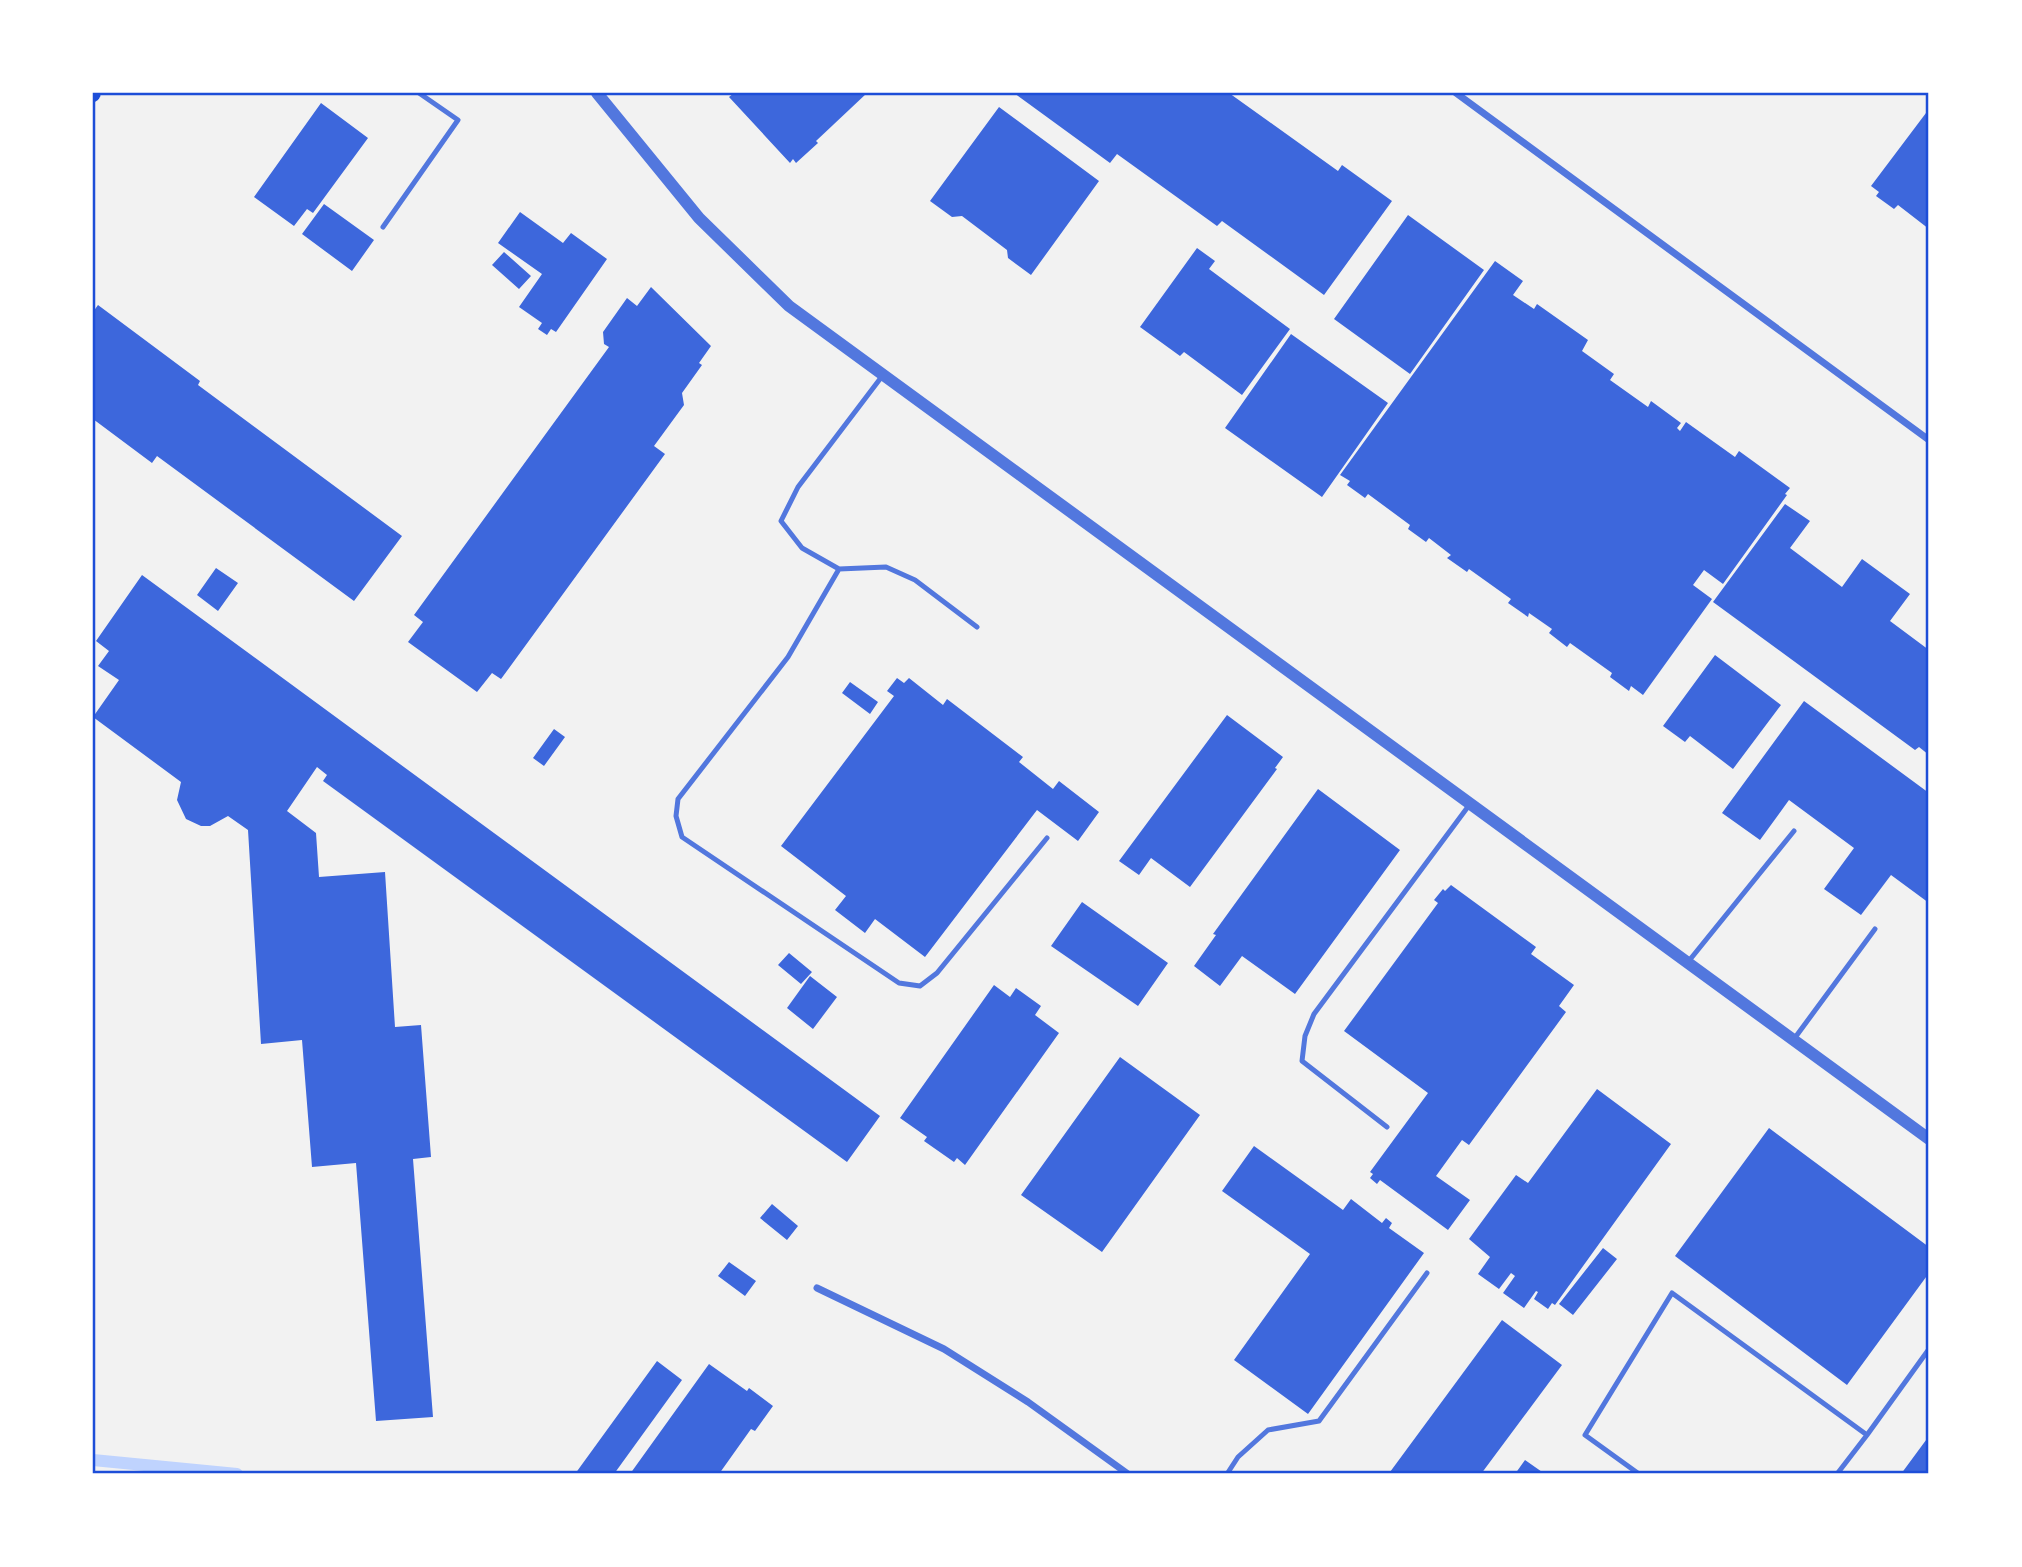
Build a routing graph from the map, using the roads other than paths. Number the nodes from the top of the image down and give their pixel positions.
1 (419, 93) edge
2 (597, 93) edge
3 (1456, 93) edge
4 (383, 227) dead end
5 (883, 374) junction
6 (1929, 440) edge
7 (839, 569) junction
8 (977, 627) dead end
9 (1469, 804) junction
10 (1794, 831) dead end
11 (1047, 838) dead end
12 (1875, 929) dead end
13 (1688, 962) junction
14 (1794, 1040) junction
15 (1387, 1127) dead end
16 (1929, 1139) edge
17 (1427, 1273) dead end
18 (817, 1288) dead end
19 (1929, 1349) edge
20 (1867, 1435) junction
21 (1128, 1474) edge
22 (1227, 1474) edge
23 (1639, 1474) edge
24 (1837, 1474) edge

1 - 4 lane
2 - 5 street
3 - 6 street
5 - 7 lane
5 - 9 street
7 - 8 lane
7 - 11 lane
9 - 13 street
9 - 15 lane
10 - 13 lane
12 - 14 lane
13 - 14 street
14 - 16 street
17 - 22 lane
18 - 21 street
19 - 20 lane
20 - 23 lane
20 - 24 lane

